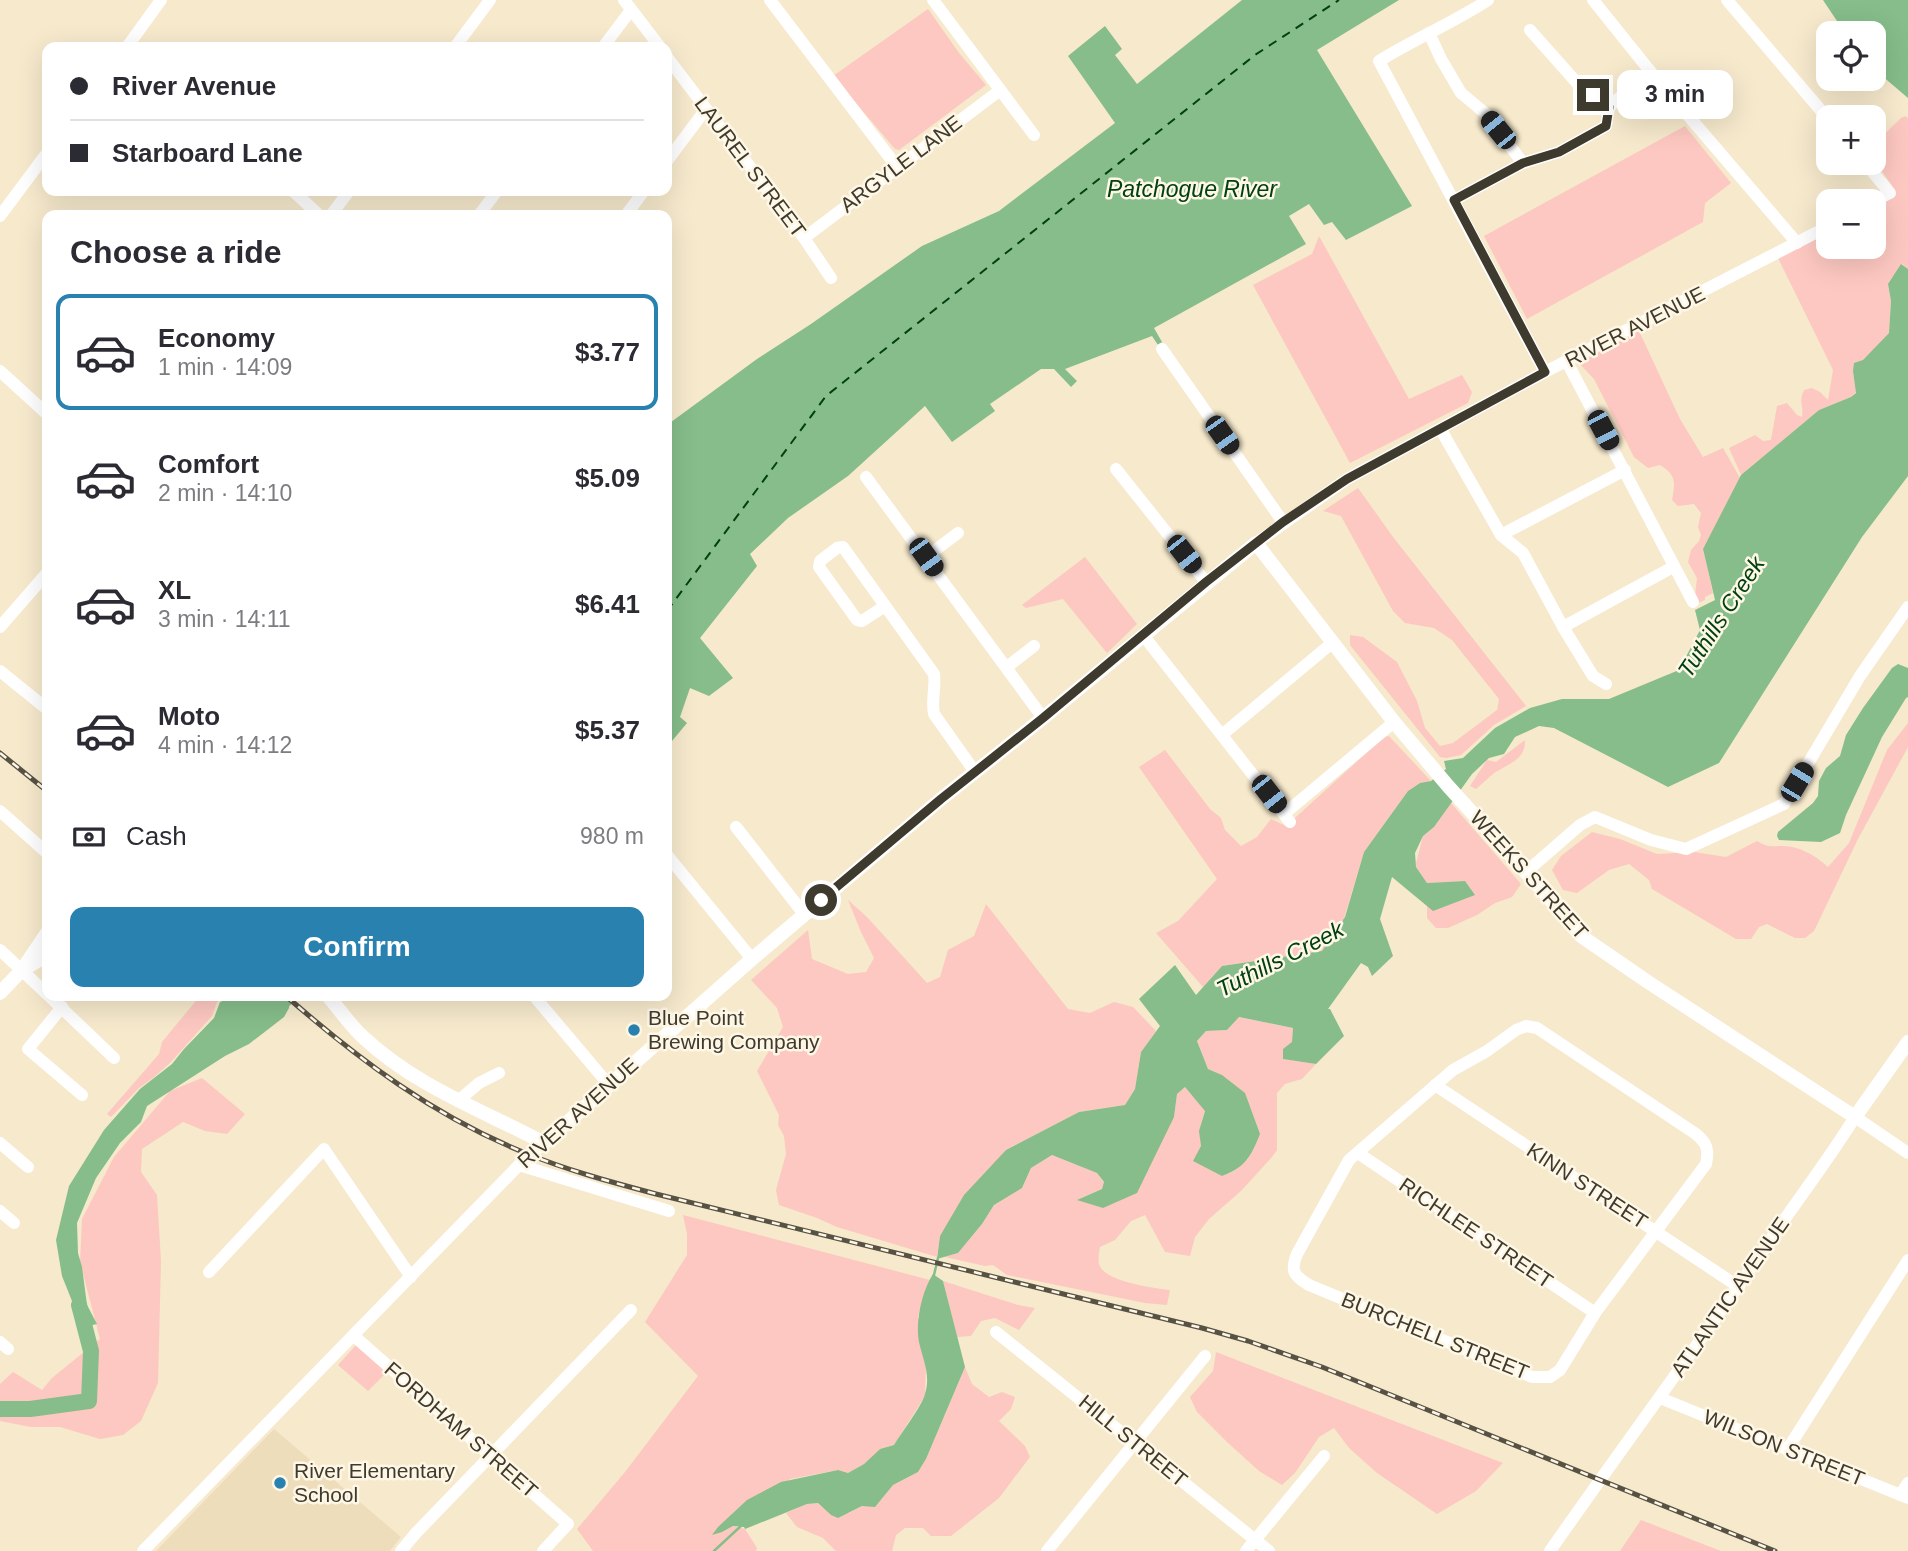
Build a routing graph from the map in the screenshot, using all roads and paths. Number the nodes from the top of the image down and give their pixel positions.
1 (161, 0) edge
2 (490, 0) edge
3 (770, 0) edge
4 (933, 0) edge
5 (1488, 0) edge
6 (1593, 0) edge
7 (1727, 0) edge
8 (628, 5) edge
9 (1530, 30) dead end
10 (1429, 33) junction
11 (134, 42) edge
12 (459, 42) edge
13 (607, 42) edge
14 (656, 42) edge
15 (672, 64) edge
16 (1650, 71) junction
17 (999, 90) junction
18 (1816, 105) edge
19 (1609, 107) junction
20 (706, 109) junction
21 (1034, 135) dead end
22 (672, 154) edge
23 (42, 160) edge
24 (1523, 163) junction
25 (897, 167) junction
26 (1875, 175) edge
27 (1886, 195) edge
28 (298, 196) edge
29 (1454, 200) junction
30 (314, 210) edge
31 (0, 216) edge
32 (1816, 233) edge
33 (804, 238) junction
34 (1797, 243) junction
35 (831, 278) dead end
36 (1162, 349) dead end
37 (1567, 362) junction
38 (0, 371) edge
39 (1545, 372) junction
40 (42, 409) edge
41 (1441, 430) junction
42 (1116, 469) dead end
43 (1625, 470) junction
44 (866, 477) dead end
45 (1283, 522) junction
46 (958, 533) dead end
47 (1501, 535) junction
48 (1256, 543) junction
49 (926, 557) junction
50 (1673, 567) junction
51 (42, 579) edge
52 (1206, 582) junction
53 (1692, 602) dead end
54 (886, 606) junction
55 (1908, 607) edge
56 (1563, 627) junction
57 (0, 628) edge
58 (1143, 635) junction
59 (1332, 643) junction
60 (1034, 646) dead end
61 (1007, 667) junction
62 (0, 671) edge
63 (1606, 684) dead end
64 (42, 705) edge
65 (1043, 718) junction
66 (1394, 722) junction
67 (1223, 734) junction
68 (975, 772) junction
69 (0, 811) edge
70 (736, 827) dead end
71 (42, 849) edge
72 (672, 861) edge
73 (1526, 872) junction
74 (804, 914) junction
75 (42, 940) edge
76 (0, 950) edge
77 (42, 957) edge
78 (752, 959) junction
79 (22, 970) junction
80 (42, 989) edge
81 (0, 993) edge
82 (55, 1001) edge
83 (332, 1001) edge
84 (538, 1001) edge
85 (62, 1007) junction
86 (1908, 1042) edge
87 (114, 1058) dead end
88 (499, 1073) dead end
89 (609, 1085) junction
90 (1435, 1085) junction
91 (82, 1095) dead end
92 (458, 1101) junction
93 (1855, 1117) junction
94 (0, 1143) edge
95 (544, 1143) junction
96 (1358, 1153) junction
97 (1908, 1153) edge
98 (519, 1165) junction
99 (28, 1167) dead end
100 (669, 1211) dead end
101 (0, 1212) edge
102 (14, 1223) dead end
103 (1656, 1230) junction
104 (1908, 1260) edge
105 (209, 1272) dead end
106 (411, 1278) junction
107 (1739, 1287) junction
108 (631, 1310) dead end
109 (1595, 1313) junction
110 (996, 1332) dead end
111 (354, 1336) junction
112 (1205, 1356) dead end
113 (1660, 1398) junction
114 (1135, 1442) junction
115 (1787, 1451) junction
116 (491, 1456) junction
117 (1324, 1456) dead end
118 (1908, 1483) edge
119 (1904, 1496) edge
120 (1255, 1540) junction
121 (143, 1551) edge
122 (401, 1551) edge
123 (543, 1551) edge
124 (1047, 1551) edge
125 (1246, 1551) edge
126 (1269, 1551) edge
127 (1550, 1551) edge

1 - 11 street
2 - 12 street
3 - 25 street
4 - 17 street
5 - 10 street
6 - 16 street
7 - 18 street
8 - 13 street
8 - 14 street
9 - 19 street
10 - 24 street
10 - 29 street
15 - 20 street, LAUREL STREET
16 - 19 street
16 - 34 street
17 - 21 street
17 - 25 street, ARGYLE LANE
19 - 24 street
20 - 22 street
20 - 33 street, LAUREL STREET
23 - 31 street
24 - 29 street
25 - 33 street, ARGYLE LANE
26 - 27 street
28 - 30 street
29 - 39 street
32 - 34 street, RIVER AVENUE
33 - 35 street, LAUREL STREET
34 - 37 street, RIVER AVENUE
36 - 45 street
37 - 39 street, RIVER AVENUE
37 - 43 street
38 - 40 street
39 - 41 street, RIVER AVENUE
41 - 45 street, RIVER AVENUE
41 - 47 street
42 - 52 street
43 - 47 street
43 - 50 street
44 - 49 street
45 - 48 street, RIVER AVENUE
46 - 49 street
47 - 56 street
48 - 52 main road, RIVER AVENUE
48 - 59 main road, WEEKS STREET
49 - 61 street
50 - 53 street
50 - 56 street
51 - 57 street
52 - 58 main road, RIVER AVENUE
54 - 54 street
54 - 68 street
55 - 73 street
56 - 63 street
58 - 65 main road, RIVER AVENUE
58 - 67 street
59 - 66 main road, WEEKS STREET
59 - 67 street
60 - 61 street
61 - 65 street
62 - 64 street
65 - 68 main road, RIVER AVENUE
66 - 67 street
66 - 73 main road, WEEKS STREET
68 - 74 main road, RIVER AVENUE
69 - 71 street
70 - 74 street
72 - 78 street
73 - 93 main road, WEEKS STREET
74 - 78 main road, RIVER AVENUE
75 - 79 main road
76 - 79 street
77 - 79 main road
78 - 89 main road, RIVER AVENUE
79 - 80 street
79 - 81 main road
82 - 85 street
83 - 92 main road
84 - 89 street
85 - 87 street
85 - 91 street
86 - 93 main road, ATLANTIC AVENUE
88 - 92 street
89 - 95 main road, RIVER AVENUE
90 - 96 street
90 - 103 street, KINN STREET
90 - 103 street
92 - 95 main road
93 - 97 street, WEEKS STREET
93 - 107 street, ATLANTIC AVENUE
94 - 99 street
95 - 98 street, RIVER AVENUE
96 - 109 street, RICHLEE STREET
96 - 109 street, BURCHELL STREET
98 - 100 street
98 - 106 street, RIVER AVENUE
101 - 102 street
103 - 107 street, KINN STREET
103 - 109 street
104 - 115 street
105 - 106 street
106 - 111 street, RIVER AVENUE
107 - 113 street, ATLANTIC AVENUE
108 - 116 street
110 - 114 street, HILL STREET
111 - 116 street, FORDHAM STREET
111 - 121 street, RIVER AVENUE
112 - 114 street
113 - 115 street, WILSON STREET
113 - 127 street, ATLANTIC AVENUE
114 - 120 street, HILL STREET
114 - 124 street
115 - 119 street, WILSON STREET
116 - 122 street
116 - 123 street, FORDHAM STREET
117 - 120 street
118 - 119 street
120 - 125 street
120 - 126 street, HILL STREET

